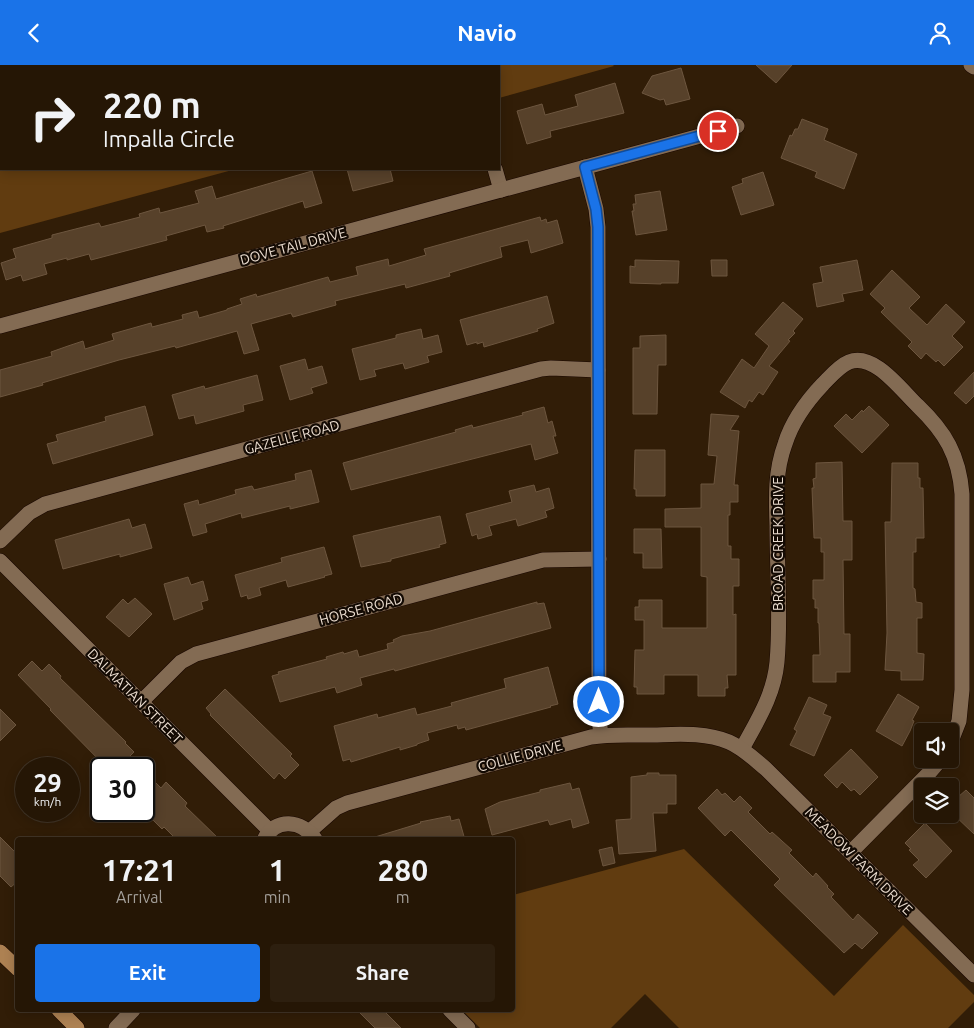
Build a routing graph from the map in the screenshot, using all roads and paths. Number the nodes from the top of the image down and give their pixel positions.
1 (737, 126) dead end
2 (585, 167) junction
3 (495, 170) edge
4 (501, 190) junction
5 (0, 325) edge
6 (598, 370) junction
7 (0, 541) edge
8 (599, 559) junction
9 (0, 561) edge
10 (968, 565) edge
11 (141, 702) junction
12 (958, 723) edge
13 (601, 735) junction
14 (742, 749) junction
15 (934, 768) edge
16 (267, 835) edge
17 (312, 836) edge
18 (851, 852) junction
19 (0, 952) edge
20 (15, 966) edge
21 (974, 975) edge
22 (60, 1012) edge
23 (132, 1012) edge
24 (452, 1012) edge
25 (77, 1028) edge
26 (116, 1028) edge
27 (468, 1028) edge

1 - 2 street, DOVE TAIL DRIVE
2 - 4 street, DOVE TAIL DRIVE
2 - 6 street
3 - 4 street
4 - 5 street, DOVE TAIL DRIVE
6 - 7 street, GAZELLE ROAD
6 - 8 street
8 - 11 street, HORSE ROAD
8 - 13 street
9 - 11 street, DALMATIAN STREET
10 - 12 street
10 - 14 street, BROAD CREEK DRIVE
11 - 16 street, DALMATIAN STREET
13 - 14 street, COLLIE DRIVE
13 - 17 street, COLLIE DRIVE
14 - 18 street, MEADOW FARM DRIVE
15 - 18 street
16 - 17 street
18 - 21 street, MEADOW FARM DRIVE
19 - 20 main road
22 - 25 main road
23 - 26 street
24 - 27 street

